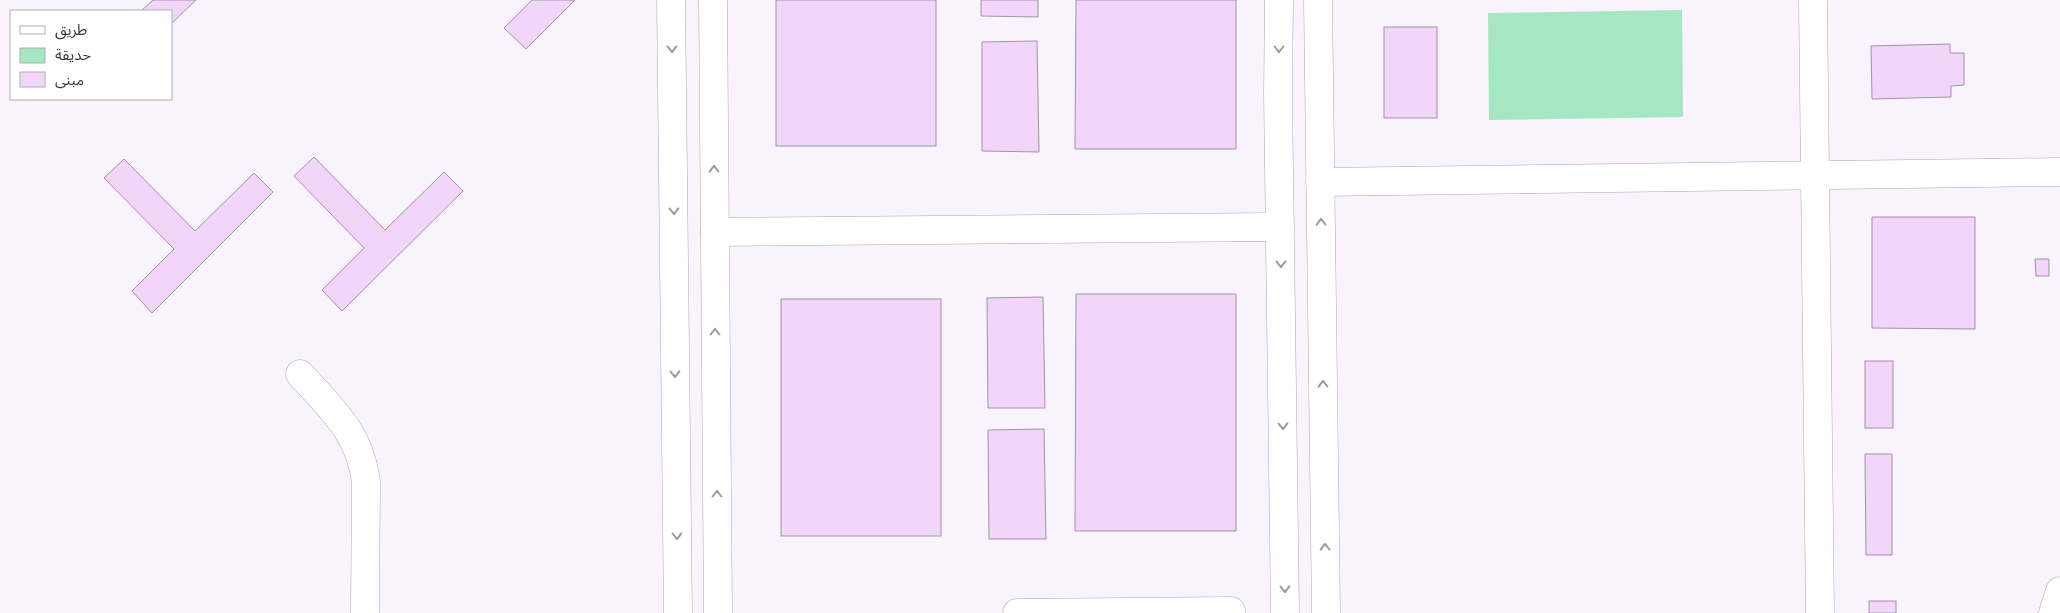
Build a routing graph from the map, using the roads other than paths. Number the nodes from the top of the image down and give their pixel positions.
1 (672, 0) edge
2 (712, 0) edge
3 (1279, 0) edge
4 (1318, 0) edge
5 (1813, 0) edge
6 (2060, 172) edge
7 (1815, 176) junction
8 (1320, 182) junction
9 (1280, 227) junction
10 (715, 232) junction
11 (300, 374) dead end
12 (2060, 591) edge
13 (1231, 611) dead end
14 (365, 613) edge
15 (678, 613) edge
16 (718, 613) edge
17 (1017, 613) edge
18 (1285, 613) edge
19 (1326, 613) edge
20 (1820, 613) edge
21 (2053, 613) edge

1 -> 15 street
10 -> 2 street
3 -> 9 street
4 - 8 street
5 - 7 street
6 - 7 street
7 - 8 street
7 - 20 street
19 -> 8 street
9 - 10 street
9 -> 18 street
16 -> 10 street
11 - 14 street
12 - 21 street
13 - 17 street

